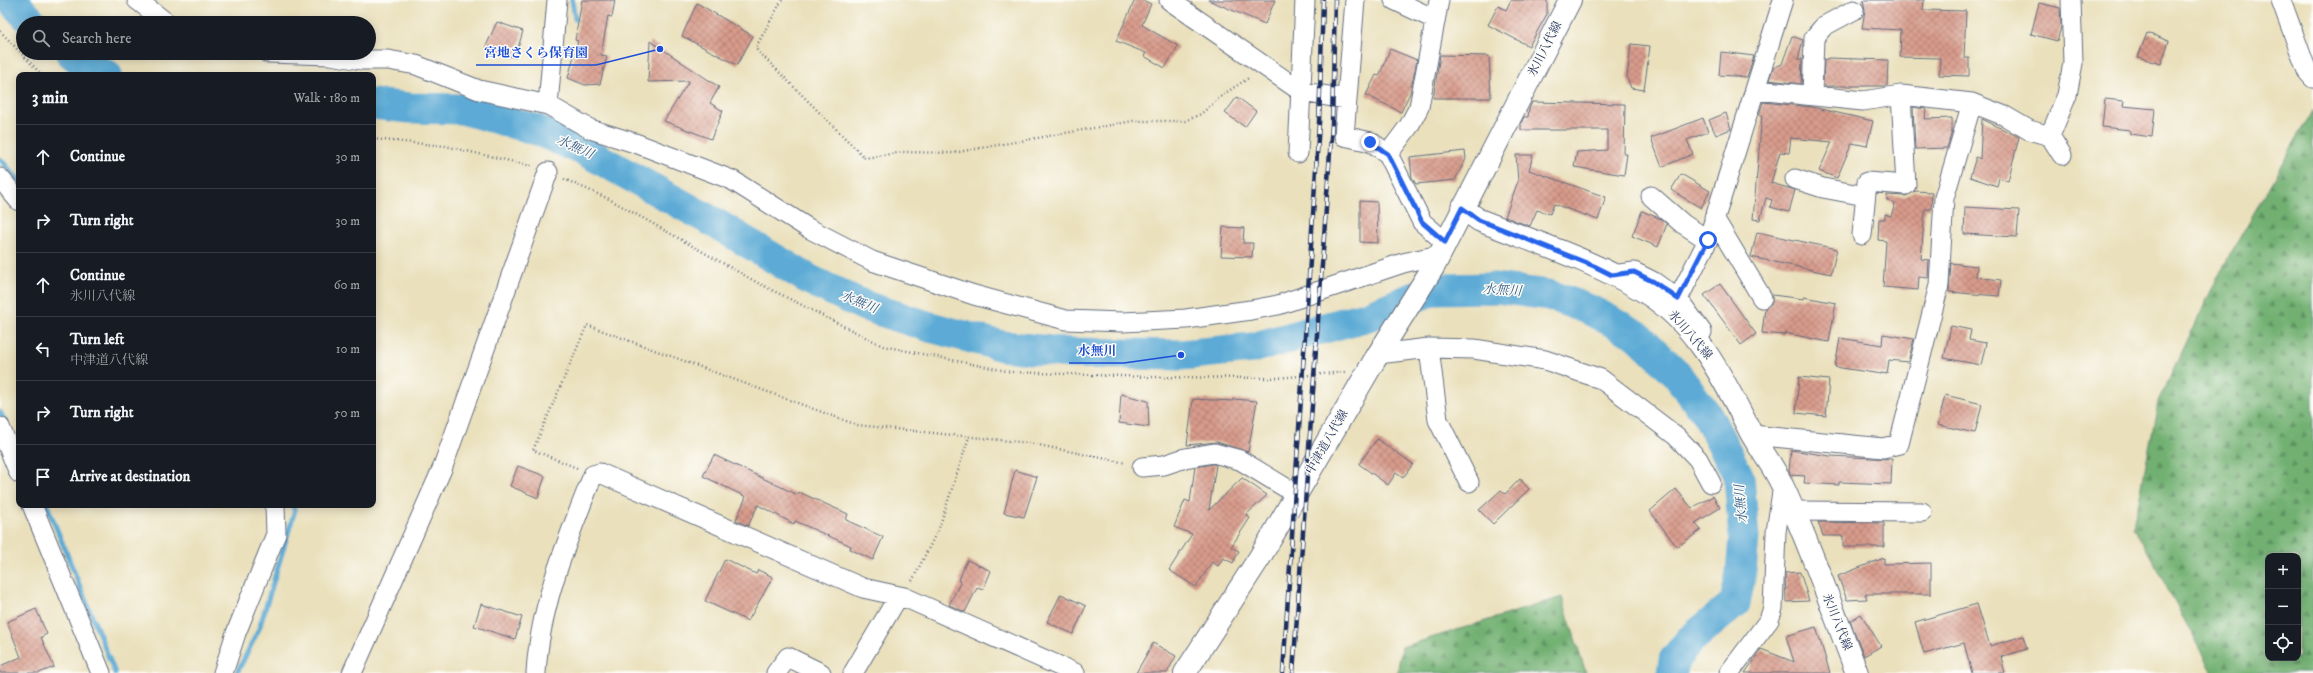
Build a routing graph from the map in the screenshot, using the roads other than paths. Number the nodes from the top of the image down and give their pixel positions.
1 (137, 0) edge
2 (557, 0) edge
3 (1169, 0) edge
4 (1305, 0) edge
5 (1355, 0) edge
6 (1394, 0) edge
7 (1438, 0) edge
8 (1570, 0) edge
9 (1783, 0) edge
10 (2071, 0) edge
11 (2281, 0) edge
12 (1854, 10) dead end
13 (158, 16) edge
14 (1434, 19) junction
15 (376, 60) edge
16 (2313, 78) edge
17 (1757, 90) junction
18 (1302, 92) junction
19 (1812, 95) junction
20 (1901, 95) junction
21 (1347, 99) junction
22 (1972, 103) junction
23 (548, 104) junction
24 (2050, 136) junction
25 (1298, 153) dead end
26 (1388, 154) junction
27 (2062, 154) dead end
28 (548, 172) road end
29 (0, 178) edge
30 (1795, 179) dead end
31 (1651, 196) dead end
32 (1865, 196) junction
33 (16, 197) edge
34 (1462, 208) junction
35 (1714, 218) junction
36 (1862, 235) dead end
37 (1708, 240) junction
38 (1439, 254) junction
39 (1612, 275) junction
40 (1762, 298) dead end
41 (1678, 299) junction
42 (1429, 348) junction
43 (1376, 358) junction
44 (1717, 367) junction
45 (0, 427) edge
46 (1753, 435) junction
47 (16, 466) edge
48 (1142, 467) road end
49 (1469, 482) dead end
50 (1711, 483) dead end
51 (1783, 486) junction
52 (1296, 494) junction
53 (33, 508) edge
54 (276, 508) edge
55 (1793, 511) junction
56 (1922, 512) dead end
57 (901, 597) junction
58 (101, 673) edge
59 (223, 673) edge
60 (352, 673) edge
61 (536, 673) edge
62 (776, 673) edge
63 (821, 673) edge
64 (853, 673) edge
65 (1075, 673) edge
66 (1185, 673) edge
67 (1729, 673) edge
68 (1857, 673) edge

1 - 13 street
2 - 23 street
3 - 18 street
4 - 18 street
5 - 21 street
6 - 14 street
7 - 14 street
8 - 34 main road, 氷川八代線
9 - 17 street
10 - 24 street
11 - 16 street
12 - 19 street
14 - 26 street
15 - 23 street
17 - 19 street
17 - 35 street
18 - 21 street
18 - 25 street
19 - 20 street
20 - 22 street
20 - 32 street
21 - 26 street
22 - 24 street
22 - 46 street
23 - 38 street
24 - 27 street
26 - 38 street
28 - 60 street
29 - 33 street
30 - 32 street
31 - 37 street
32 - 36 street
34 - 38 main road, 中津道八代線
34 - 39 main road, 氷川八代線
35 - 37 street
35 - 40 street
37 - 41 street
38 - 43 main road, 中津道八代線
39 - 41 street
39 - 44 main road, 氷川八代線
41 - 44 street
42 - 43 street
42 - 49 street
42 - 50 street
43 - 52 main road, 中津道八代線
44 - 46 main road, 氷川八代線
45 - 47 street
46 - 51 main road, 氷川八代線
48 - 52 street
51 - 55 main road, 氷川八代線
51 - 67 street
52 - 66 main road, 中津道八代線
53 - 58 street
54 - 59 street
55 - 56 street
55 - 68 main road, 氷川八代線
57 - 61 street
57 - 64 street
57 - 65 street
62 - 63 street

